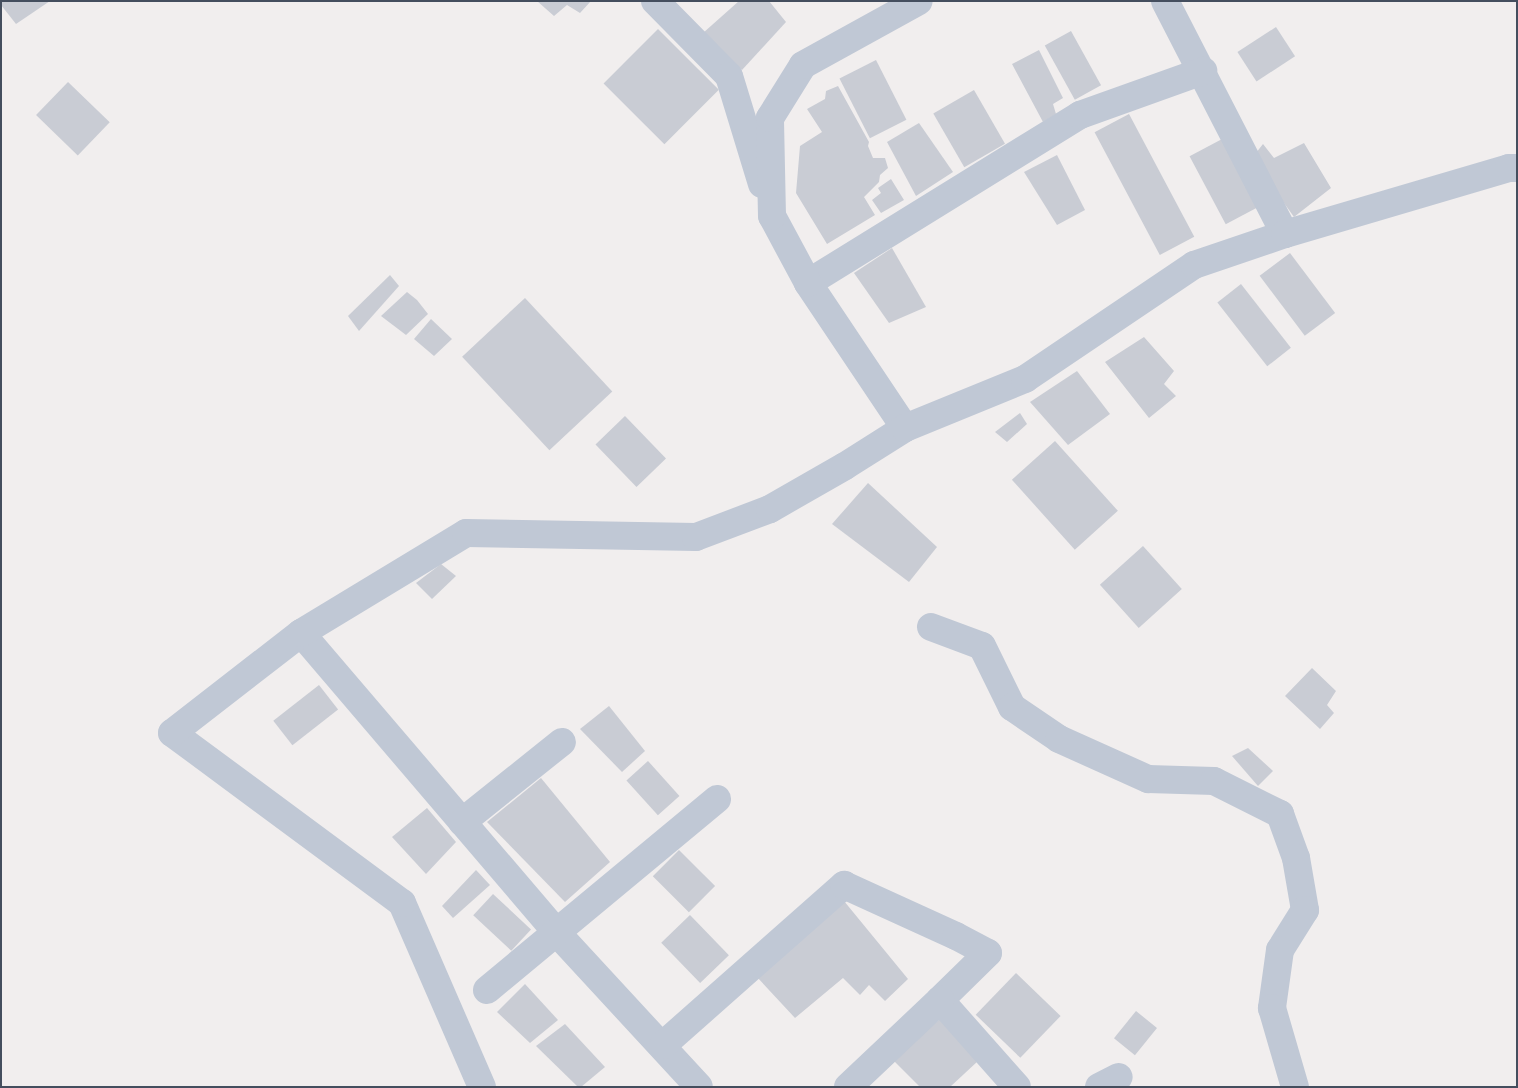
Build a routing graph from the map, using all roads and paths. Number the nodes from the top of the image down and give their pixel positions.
1 (655, 1) edge
2 (919, 1) edge
3 (1165, 1) edge
4 (1203, 71) junction
5 (1517, 168) edge
6 (772, 216) junction
7 (1284, 234) junction
8 (808, 283) junction
9 (905, 428) junction
10 (931, 627) dead end
11 (301, 633) junction
12 (562, 742) dead end
13 (717, 800) dead end
14 (462, 822) junction
15 (557, 933) junction
16 (487, 990) dead end
17 (940, 1000) junction
18 (663, 1045) junction
19 (482, 1087) edge
20 (699, 1087) edge
21 (848, 1087) edge
22 (1017, 1087) edge
23 (1295, 1087) edge

1 - 6 street
2 - 6 street
3 - 4 street
4 - 7 street
4 - 8 street
5 - 7 street
6 - 8 street
7 - 9 street
8 - 9 street
9 - 11 street
10 - 23 street
11 - 14 street
11 - 19 street
12 - 14 street
13 - 15 street
14 - 15 street
15 - 16 street
15 - 18 street
17 - 18 street
17 - 21 street
17 - 22 street
18 - 20 street

